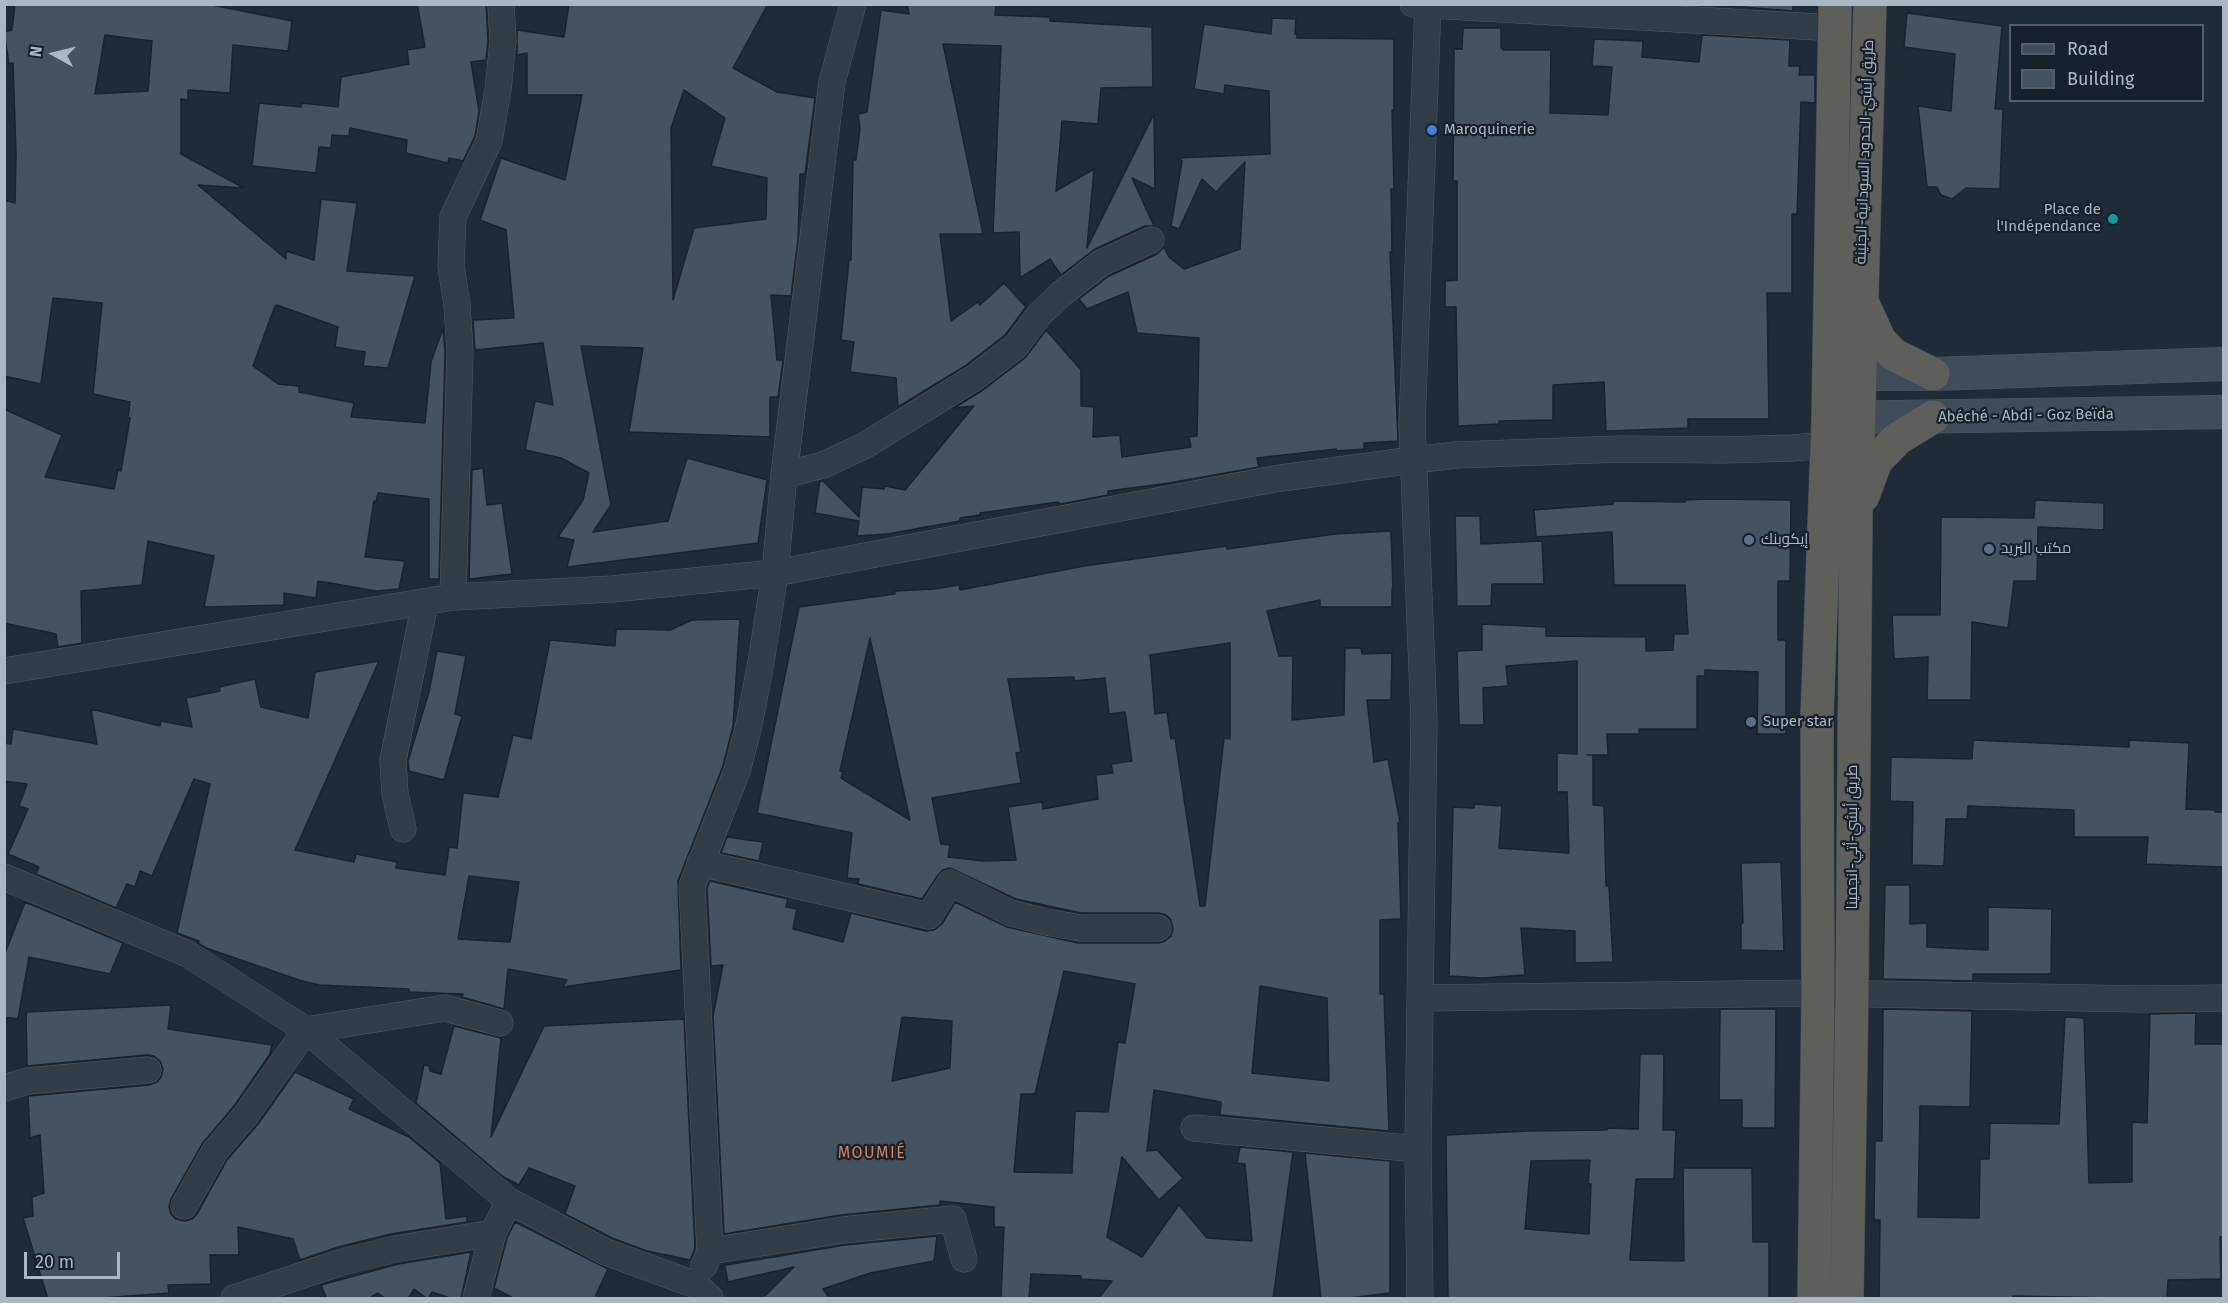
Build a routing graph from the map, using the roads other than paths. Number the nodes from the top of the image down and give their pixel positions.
1 (501, 4) edge
2 (853, 4) edge
3 (1423, 5) edge
4 (1835, 16) edge
5 (1869, 17) edge
6 (1151, 240) dead end
7 (1861, 300) junction
8 (2223, 364) edge
9 (1828, 374) junction
10 (1933, 374) junction
11 (1860, 375) junction
12 (2223, 412) edge
13 (1860, 417) junction
14 (1933, 417) junction
15 (1827, 431) junction
16 (1413, 459) junction
17 (784, 476) junction
18 (1856, 514) junction
19 (775, 573) junction
20 (453, 597) junction
21 (425, 603) junction
22 (4, 671) edge
23 (403, 830) dead end
24 (700, 863) junction
25 (4, 876) edge
26 (1158, 928) dead end
27 (1818, 993) junction
28 (1852, 994) junction
29 (1421, 998) junction
30 (2223, 998) edge
31 (500, 1023) dead end
32 (306, 1030) junction
33 (148, 1070) dead end
34 (4, 1088) edge
35 (1194, 1128) dead end
36 (1418, 1149) junction
37 (509, 1201) junction
38 (184, 1206) dead end
39 (493, 1233) junction
40 (710, 1251) junction
41 (964, 1259) dead end
42 (703, 1292) edge
43 (234, 1299) edge
44 (476, 1299) edge
45 (1420, 1299) edge
46 (1814, 1299) edge
47 (1847, 1299) edge

1 - 20 street
2 - 17 street
3 - 4 street
3 - 16 street
4 - 5 street
4 - 9 highway
5 - 7 highway, طريق أبشي-الحدود السودانية-الجنينة
6 - 17 street
7 - 10 highway
7 - 11 highway, طريق أبشي-الحدود السودانية-الجنينة
8 - 10 main road
9 - 11 main road
9 - 15 highway
10 - 11 main road
11 - 13 highway, طريق أبشي-أتي-انجمينا
12 - 14 main road, Abéché - Abdi - Goz Beïda
13 - 14 main road, Abéché - Abdi - Goz Beïda
13 - 15 main road, Abéché - Abdi - Goz Beïda
13 - 18 highway, طريق أبشي-أتي-انجمينا
14 - 18 highway
15 - 16 street
15 - 27 highway
16 - 19 street
16 - 29 street
17 - 19 street
18 - 28 highway, طريق أبشي-أتي-انجمينا
19 - 20 street
19 - 24 street
20 - 21 street
21 - 22 street
21 - 23 street
24 - 26 street
24 - 40 street
25 - 32 street
27 - 28 street
27 - 29 street
27 - 46 highway
28 - 30 street
28 - 47 highway, طريق أبشي-أتي-انجمينا
29 - 36 street
31 - 32 street
32 - 37 street
32 - 38 street
33 - 34 street
35 - 36 street
36 - 45 street
37 - 39 street
37 - 42 street
39 - 43 street
39 - 44 street
40 - 41 street
40 - 42 street

